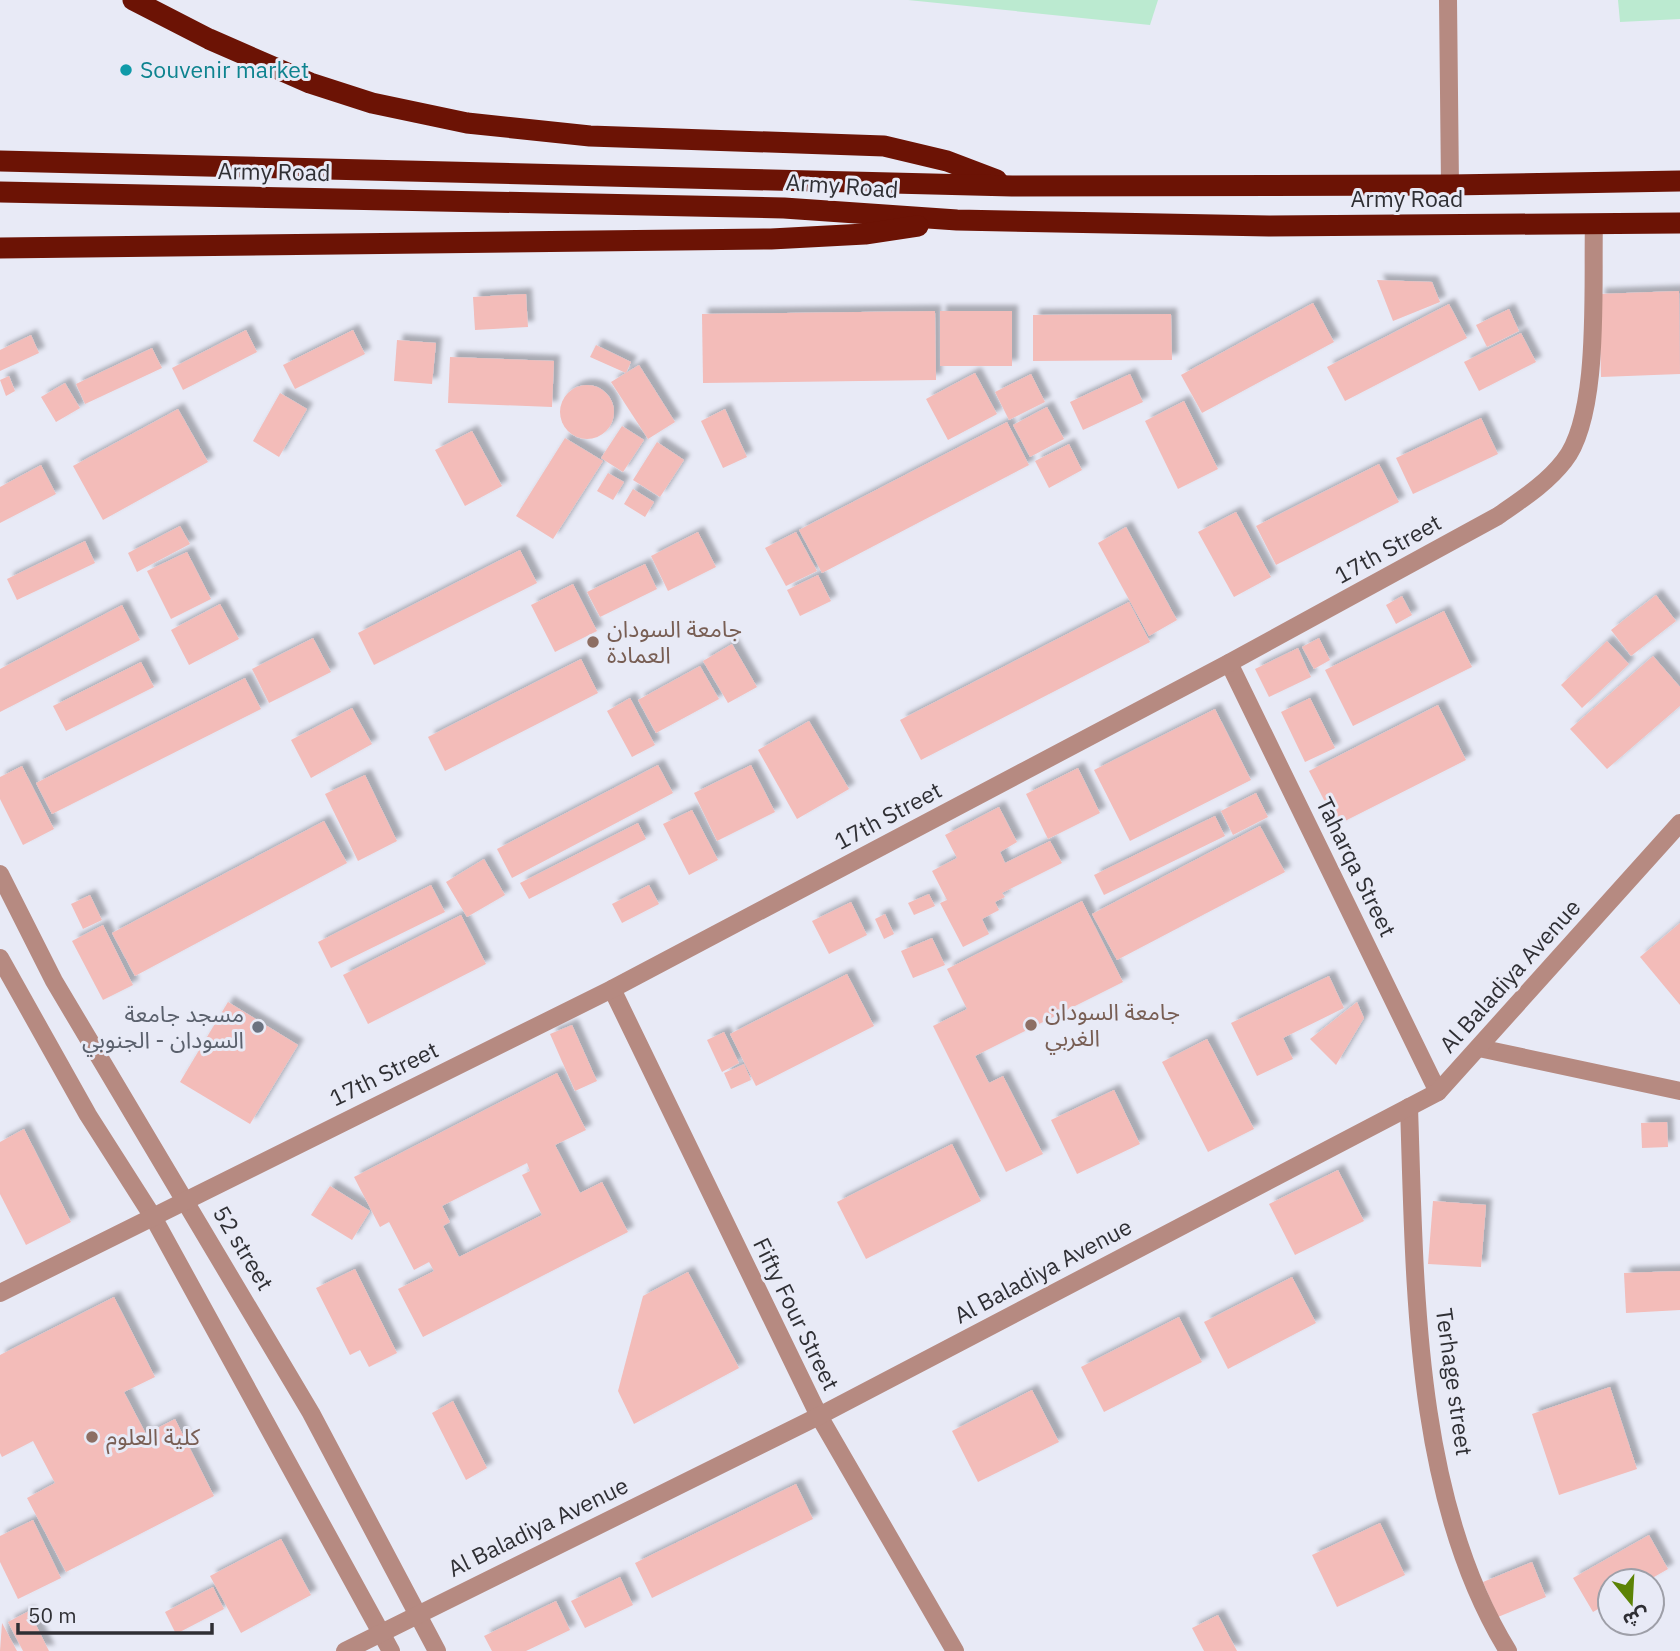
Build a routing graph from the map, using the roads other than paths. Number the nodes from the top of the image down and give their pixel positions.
1 (133, 0) edge
2 (1448, 0) edge
3 (0, 161) edge
4 (1680, 181) edge
5 (1450, 185) junction
6 (1012, 186) junction
7 (0, 192) edge
8 (957, 220) junction
9 (1594, 223) junction
10 (1680, 223) edge
11 (0, 248) edge
12 (1229, 663) junction
13 (1680, 823) edge
14 (0, 874) edge
15 (9, 906) edge
16 (0, 958) edge
17 (612, 989) junction
18 (1479, 1048) junction
19 (1680, 1091) edge
20 (1438, 1092) junction
21 (1409, 1107) junction
22 (186, 1200) junction
23 (153, 1217) junction
24 (0, 1293) edge
25 (819, 1416) junction
26 (417, 1614) junction
27 (381, 1633) junction
28 (345, 1651) edge
29 (391, 1651) edge
30 (437, 1651) edge
31 (955, 1651) edge
32 (1508, 1651) edge

1 - 6 highway
2 - 5 street
3 - 6 highway, Army Road
4 - 5 highway, Army Road
5 - 6 highway, Army Road
7 - 8 highway, Army Road
8 - 9 highway, Army Road
8 - 11 highway
9 - 10 highway, Army Road
9 - 12 street, 17th Street
12 - 17 street, 17th Street
12 - 20 street, Taharqa Street
13 - 18 street, Al Baladiya Avenue
14 - 15 street, 52 street
15 - 22 street, 52 street
16 - 23 street
17 - 22 street, 17th Street
17 - 25 street, Fifty Four Street
18 - 19 street
18 - 20 street, Al Baladiya Avenue
20 - 21 street, Al Baladiya Avenue
21 - 25 street, Al Baladiya Avenue
21 - 32 street, Terhage street
22 - 23 street, 17th Street
22 - 26 street, 52 street
23 - 24 street, 17th Street
23 - 27 street
25 - 26 street, Al Baladiya Avenue
25 - 31 street, Fifty Four Street
26 - 27 street, Al Baladiya Avenue
26 - 30 street, 52 street
27 - 28 street, Al Baladiya Avenue
27 - 29 street

